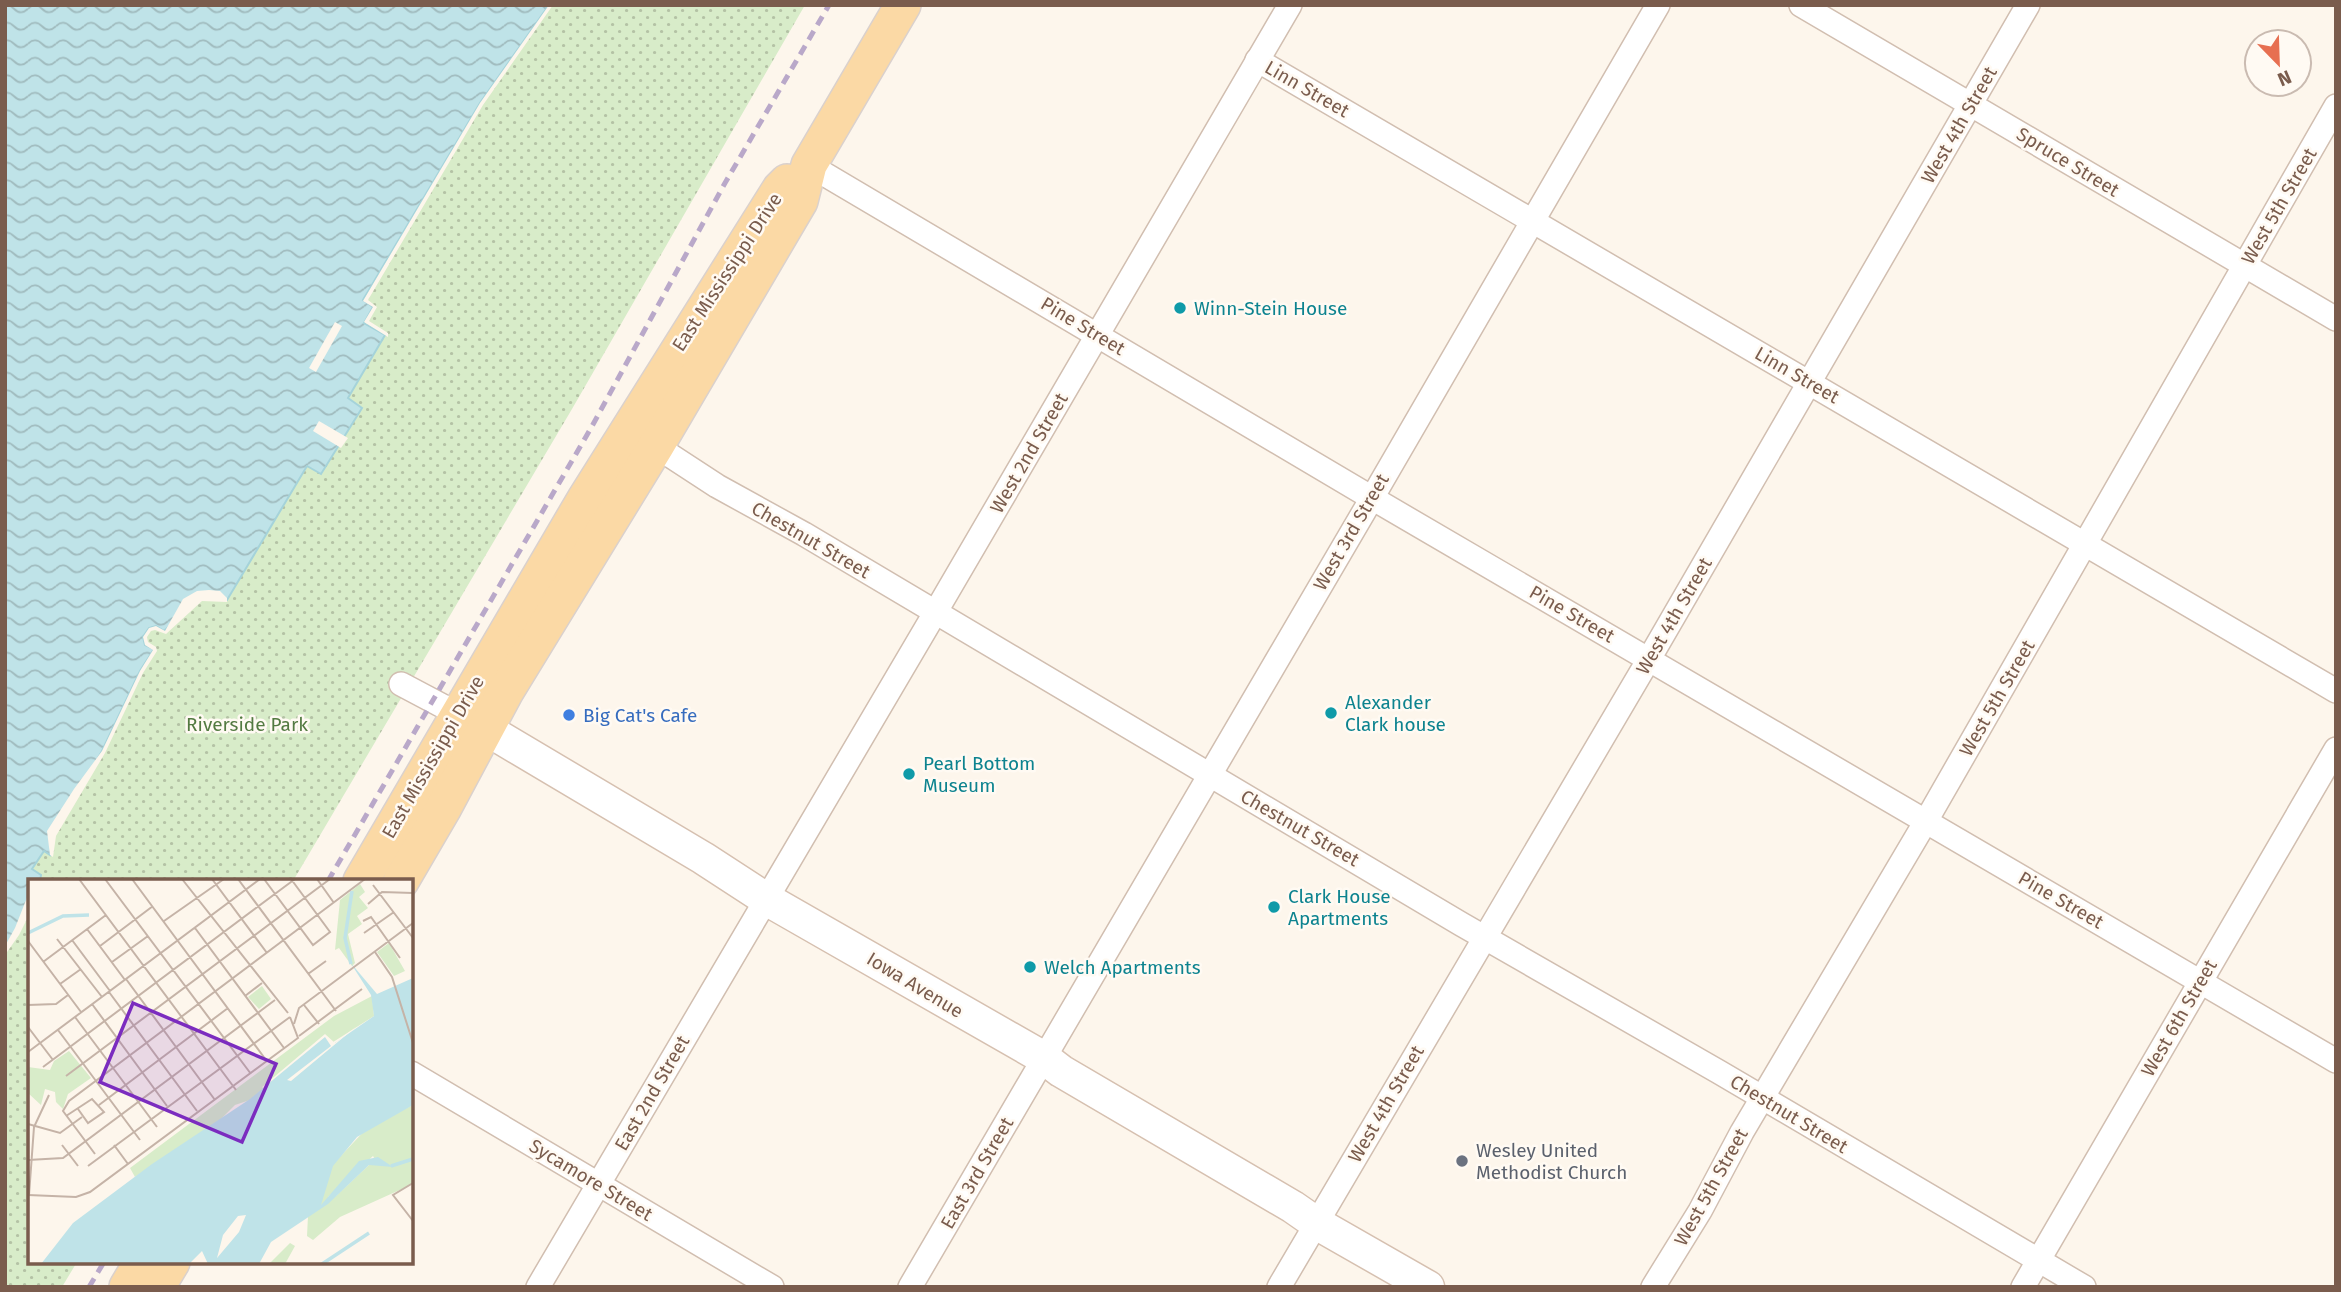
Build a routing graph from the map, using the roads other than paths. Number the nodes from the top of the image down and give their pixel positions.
1 (903, 5) edge
2 (1290, 5) edge
3 (1658, 5) edge
4 (1801, 5) edge
5 (2028, 5) edge
6 (1258, 60) junction
7 (1971, 106) junction
8 (2336, 106) edge
9 (809, 165) junction
10 (1532, 221) junction
11 (2245, 266) junction
12 (2336, 319) edge
13 (1097, 335) junction
14 (1810, 383) junction
15 (642, 437) junction
16 (1372, 498) junction
17 (2086, 544) junction
18 (935, 613) junction
19 (1649, 659) junction
20 (401, 684) dead end
21 (2336, 691) edge
22 (472, 722) junction
23 (2336, 749) edge
24 (1209, 775) junction
25 (1926, 821) junction
26 (362, 879) edge
27 (402, 879) edge
28 (766, 899) junction
29 (1486, 937) junction
30 (2200, 981) junction
31 (1044, 1059) junction
32 (2336, 1061) edge
33 (413, 1074) edge
34 (1762, 1099) junction
35 (599, 1184) junction
36 (1316, 1223) junction
37 (2039, 1260) junction
38 (141, 1264) edge
39 (171, 1264) edge
40 (127, 1287) edge
41 (157, 1287) edge
42 (538, 1287) edge
43 (772, 1287) edge
44 (910, 1287) edge
45 (1279, 1287) edge
46 (1428, 1287) edge
47 (1653, 1287) edge
48 (2023, 1287) edge
49 (2084, 1287) edge

1 - 9 main road, East Mississippi Drive
2 - 6 street, West 2nd Street
3 - 10 street, West 3rd Street
4 - 7 street, Spruce Street
5 - 7 street, West 4th Street
6 - 10 street, Linn Street
6 - 13 street, West 2nd Street
7 - 11 street, Spruce Street
7 - 14 street, West 4th Street
8 - 11 street, West 5th Street
9 - 13 street, Pine Street
9 - 15 main road, East Mississippi Drive
10 - 14 street, Linn Street
10 - 16 street, West 3rd Street
11 - 12 street, Spruce Street
11 - 17 street, West 5th Street
13 - 16 street, Pine Street
13 - 18 street, West 2nd Street
14 - 17 street, Linn Street
14 - 19 street, West 4th Street
15 - 18 street, Chestnut Street
15 - 22 main road, East Mississippi Drive
16 - 19 street, Pine Street
16 - 24 street, West 3rd Street
17 - 21 street, Linn Street
17 - 25 street, West 5th Street
18 - 24 street, Chestnut Street
18 - 28 street, West 2nd Street
19 - 25 street, Pine Street
19 - 29 street, West 4th Street
20 - 22 street, Iowa Avenue
22 - 26 main road, East Mississippi Drive
22 - 27 main road, East Mississippi Drive
22 - 28 street, Iowa Avenue
23 - 30 street, West 6th Street
24 - 29 street, Chestnut Street
24 - 31 street, West 3rd Street
25 - 30 street, Pine Street
25 - 34 street, West 5th Street
28 - 31 street, Iowa Avenue
28 - 35 street, East 2nd Street
29 - 34 street, Chestnut Street
29 - 36 street, West 4th Street
30 - 32 street, Pine Street
30 - 37 street, West 6th Street
31 - 36 street, Iowa Avenue
31 - 44 street, East 3rd Street
33 - 35 street, Sycamore Street
34 - 37 street, Chestnut Street
34 - 47 street, West 5th Street
35 - 42 street, East 2nd Street
35 - 43 street, Sycamore Street
36 - 45 street, West 4th Street
36 - 46 street, Iowa Avenue
37 - 48 street, West 6th Street
37 - 49 street, Chestnut Street
38 - 40 main road
39 - 41 main road

